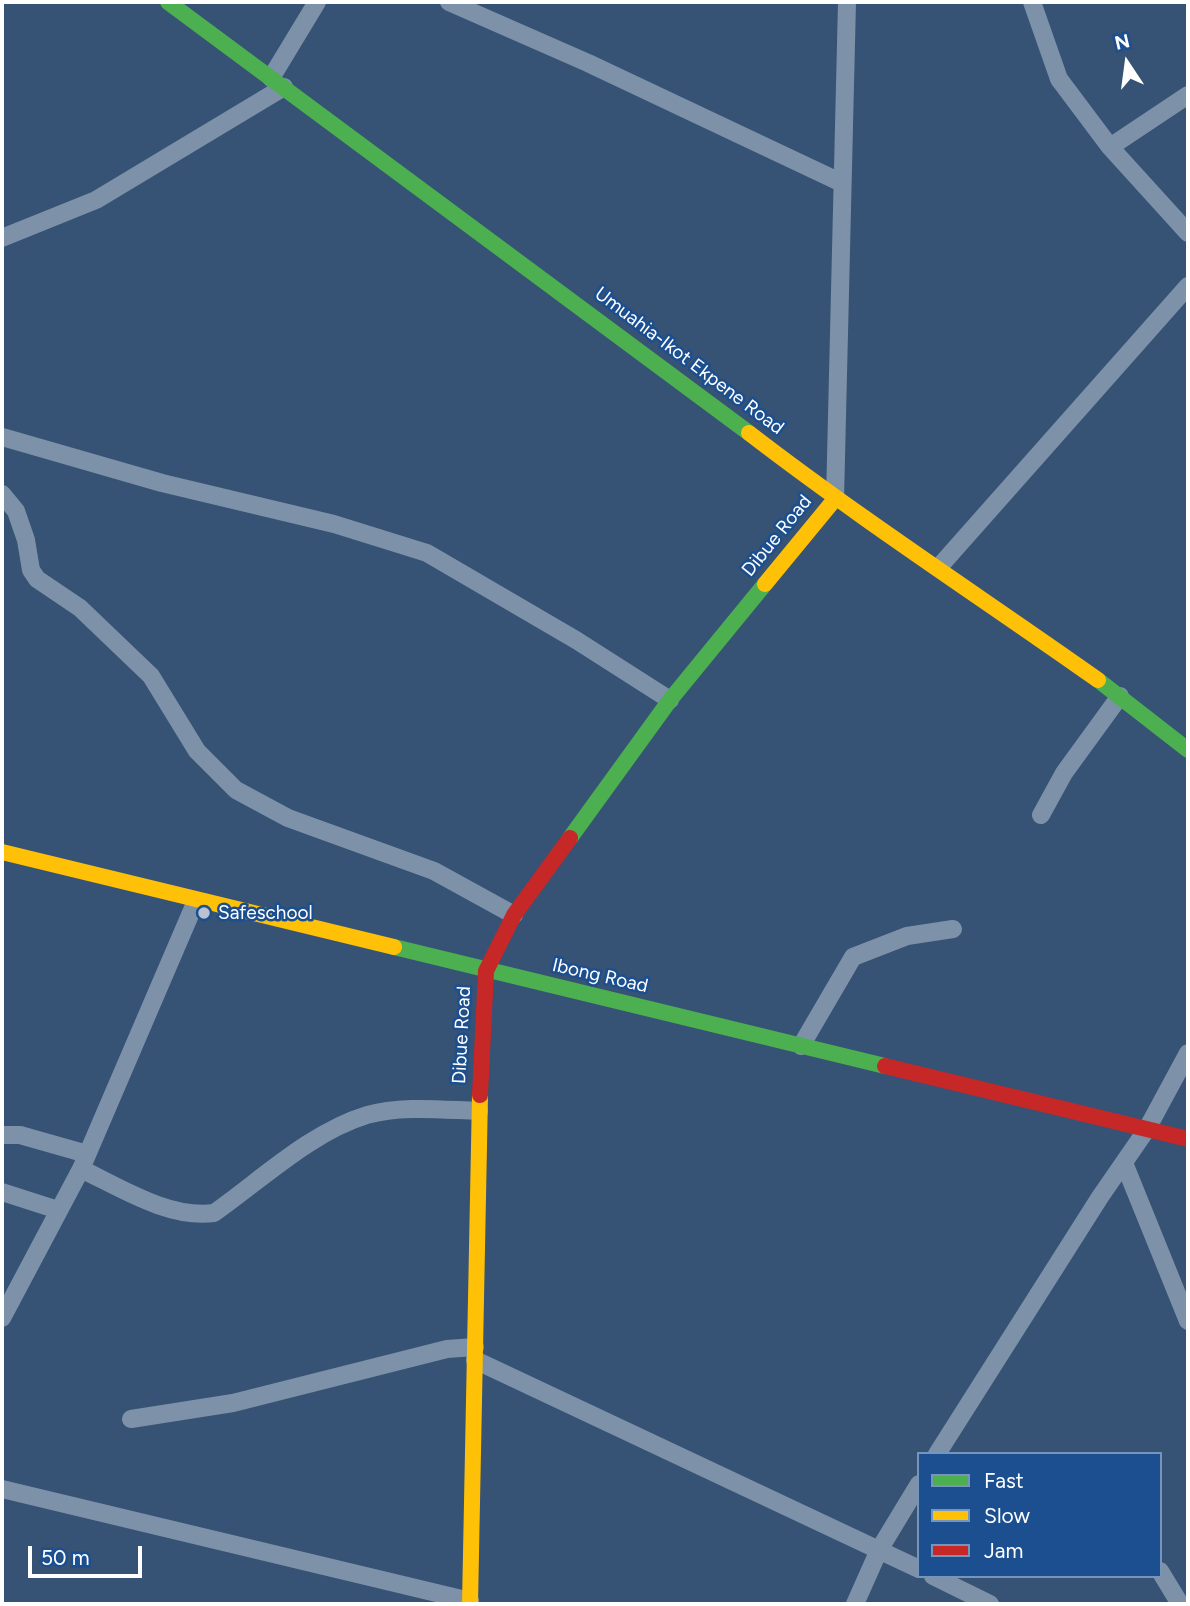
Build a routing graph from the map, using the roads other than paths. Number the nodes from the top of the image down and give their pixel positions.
1 (168, 2) edge
2 (317, 2) edge
3 (449, 2) edge
4 (847, 2) edge
5 (1032, 2) edge
6 (278, 83) junction
7 (1188, 95) edge
8 (1110, 147) junction
9 (842, 183) junction
10 (1188, 233) edge
11 (2, 238) edge
12 (1188, 286) edge
13 (2, 437) edge
14 (2, 494) edge
15 (835, 499) junction
16 (939, 567) junction
17 (1120, 696) junction
18 (670, 700) junction
19 (1188, 750) edge
20 (1041, 815) dead end
21 (2, 852) edge
22 (196, 901) junction
23 (514, 915) junction
24 (953, 929) dead end
25 (486, 971) junction
26 (801, 1046) junction
27 (1188, 1053) edge
28 (479, 1111) junction
29 (1147, 1129) junction
30 (2, 1135) edge
31 (1188, 1139) edge
32 (84, 1161) junction
33 (1124, 1163) junction
34 (2, 1192) edge
35 (58, 1210) junction
36 (2, 1318) edge
37 (1188, 1321) edge
38 (475, 1354) junction
39 (131, 1419) dead end
40 (938, 1452) edge
41 (917, 1488) edge
42 (2, 1489) edge
43 (879, 1550) junction
44 (917, 1568) edge
45 (1162, 1574) edge
46 (937, 1578) edge
47 (470, 1602) edge
48 (855, 1604) edge
49 (990, 1604) edge
50 (1180, 1604) edge

1 - 6 street, Umuahia-Ikot Ekpene Road
2 - 6 street
3 - 9 street
4 - 9 street
5 - 8 street
6 - 11 street
6 - 15 street, Umuahia-Ikot Ekpene Road
7 - 8 street
8 - 10 street
9 - 15 street
12 - 16 street
13 - 18 street
14 - 23 street
15 - 16 street, Umuahia-Ikot Ekpene Road
15 - 18 street, Dibue Road
16 - 17 street, Umuahia-Ikot Ekpene Road
17 - 19 street, Umuahia-Ikot Ekpene Road
17 - 20 street
18 - 23 street, Dibue Road
21 - 22 street, Ibong Road
22 - 25 street, Ibong Road
22 - 32 street
23 - 25 street, Dibue Road
24 - 26 street
25 - 26 street, Ibong Road
25 - 28 street, Dibue Road
26 - 29 street, Ibong Road
27 - 29 street
28 - 32 street
28 - 38 street, Dibue Road
29 - 31 street, Ibong Road
29 - 33 street
30 - 32 street
32 - 35 street
33 - 37 street
33 - 40 street
34 - 35 street
35 - 36 street
38 - 39 street
38 - 43 street
38 - 47 street, Dibue Road
41 - 43 street
42 - 47 street
43 - 44 street
43 - 48 street
45 - 50 street
46 - 49 street

